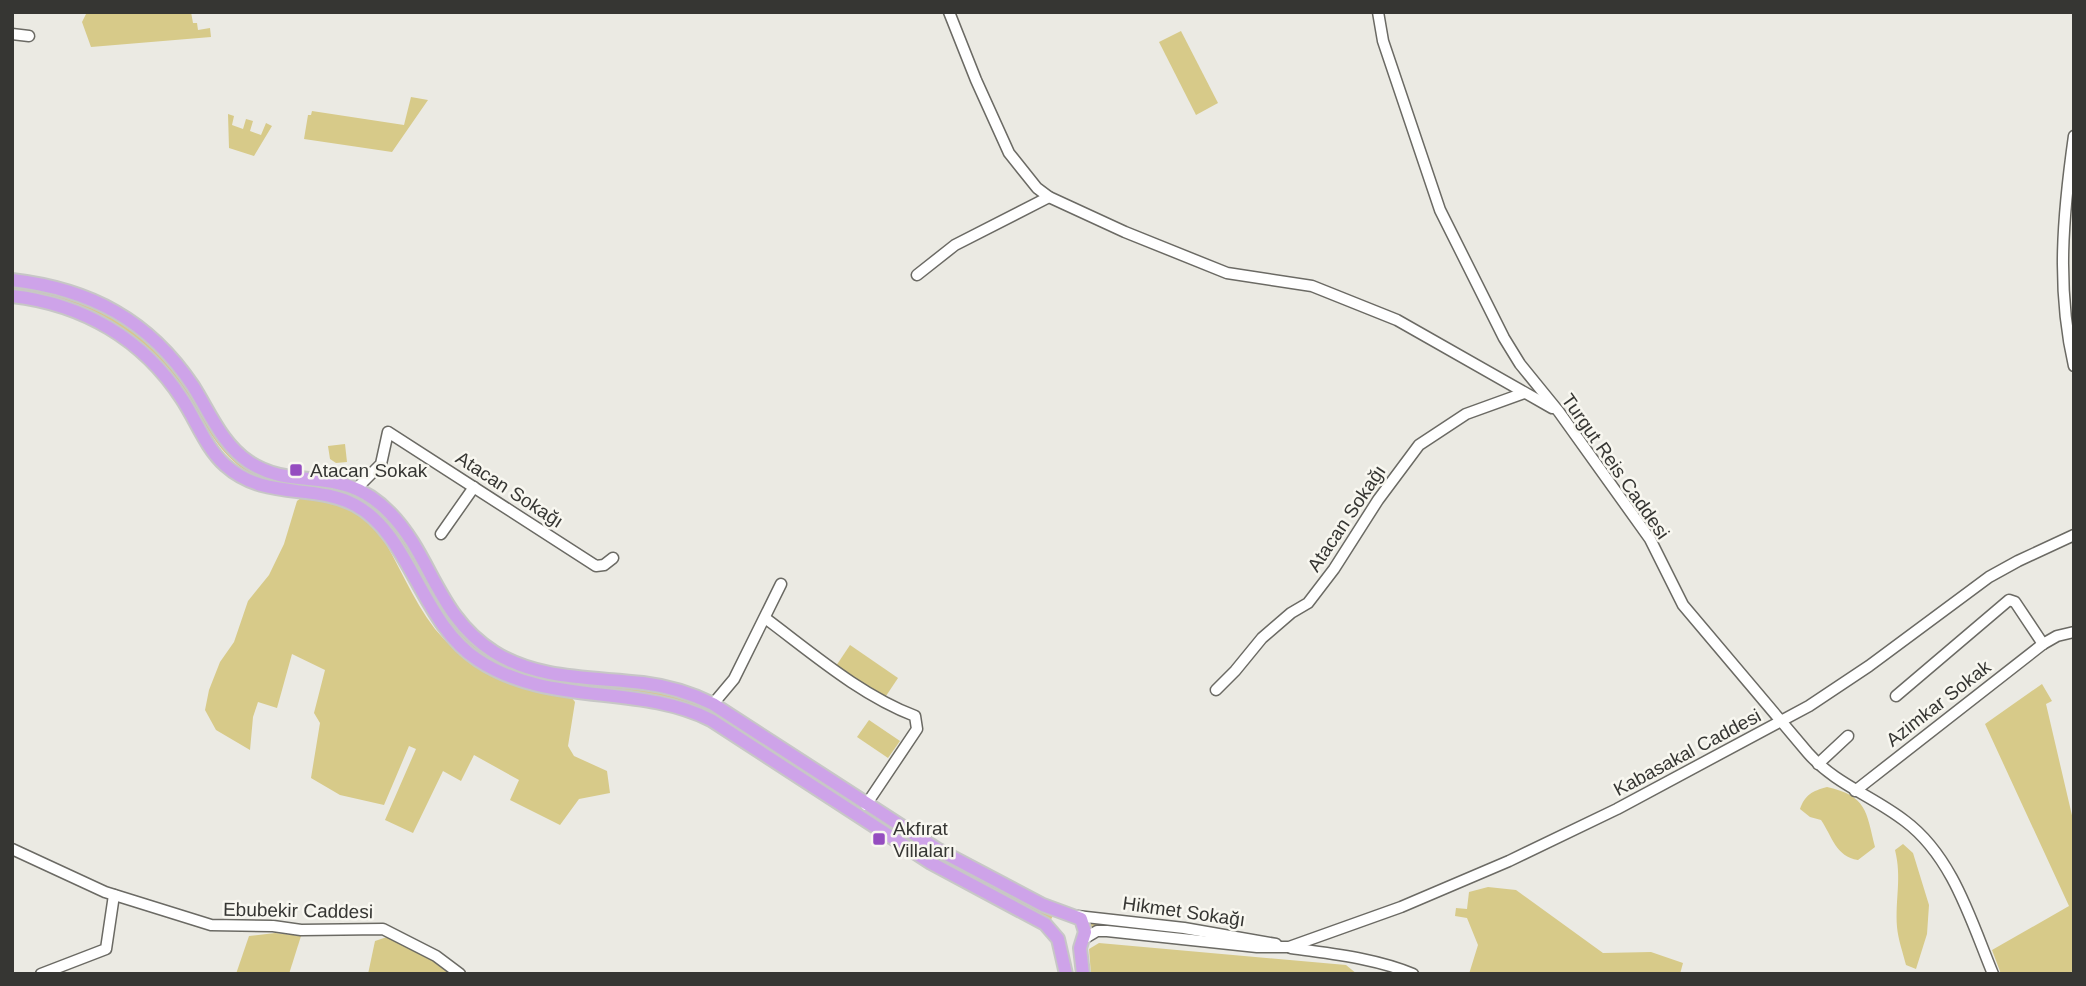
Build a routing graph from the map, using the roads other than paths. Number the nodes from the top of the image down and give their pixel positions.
1 (949, 12) edge
2 (1378, 12) edge
3 (12, 34) edge
4 (29, 36) dead end
5 (2074, 136) edge
6 (1049, 197) junction
7 (917, 275) dead end
8 (12, 280) edge
9 (12, 296) edge
10 (2074, 366) edge
11 (1524, 393) junction
12 (1559, 412) junction
13 (474, 487) junction
14 (357, 488) junction
15 (441, 534) dead end
16 (2074, 535) edge
17 (613, 558) dead end
18 (781, 584) dead end
19 (765, 618) junction
20 (2074, 632) edge
21 (2043, 644) junction
22 (1216, 690) dead end
23 (1896, 696) dead end
24 (713, 704) junction
25 (1782, 721) junction
26 (1848, 736) dead end
27 (1818, 764) junction
28 (1855, 790) junction
29 (866, 805) junction
30 (12, 849) edge
31 (114, 895) junction
32 (1073, 916) junction
33 (1058, 939) junction
34 (1082, 940) junction
35 (1289, 947) junction
36 (41, 974) edge
37 (460, 974) edge
38 (1066, 974) edge
39 (1083, 974) edge
40 (1413, 974) edge
41 (1993, 974) edge

1 - 6 street
2 - 12 street, Turgut Reis Caddesi
3 - 4 street
5 - 10 street
6 - 7 street
6 - 11 street
8 - 14 main road
9 - 33 main road
11 - 12 street
11 - 22 street, Atacan Sokağı
12 - 25 street, Turgut Reis Caddesi
13 - 14 street, Atacan Sokağı
13 - 15 street
13 - 17 street, Atacan Sokağı
14 - 24 main road
16 - 25 street, Kabasakal Caddesi
18 - 19 street
19 - 24 street
19 - 29 street
20 - 21 street, Azimkar Sokak
21 - 23 street, Azimkar Sokak
21 - 28 street, Azimkar Sokak
24 - 29 main road
25 - 27 street, Turgut Reis Caddesi
25 - 35 street, Kabasakal Caddesi
26 - 27 street
27 - 28 street, Turgut Reis Caddesi
28 - 41 street, Turgut Reis Caddesi
29 - 32 main road
30 - 31 street, Ebubekir Caddesi
31 - 36 street
31 - 37 street, Ebubekir Caddesi
32 - 33 main road
32 - 34 main road
32 - 35 street, Hikmet Sokağı
33 - 34 main road
33 - 38 main road
34 - 35 street, Hikmet Sokağı
34 - 39 main road
35 - 40 street, Hikmet Sokağı

